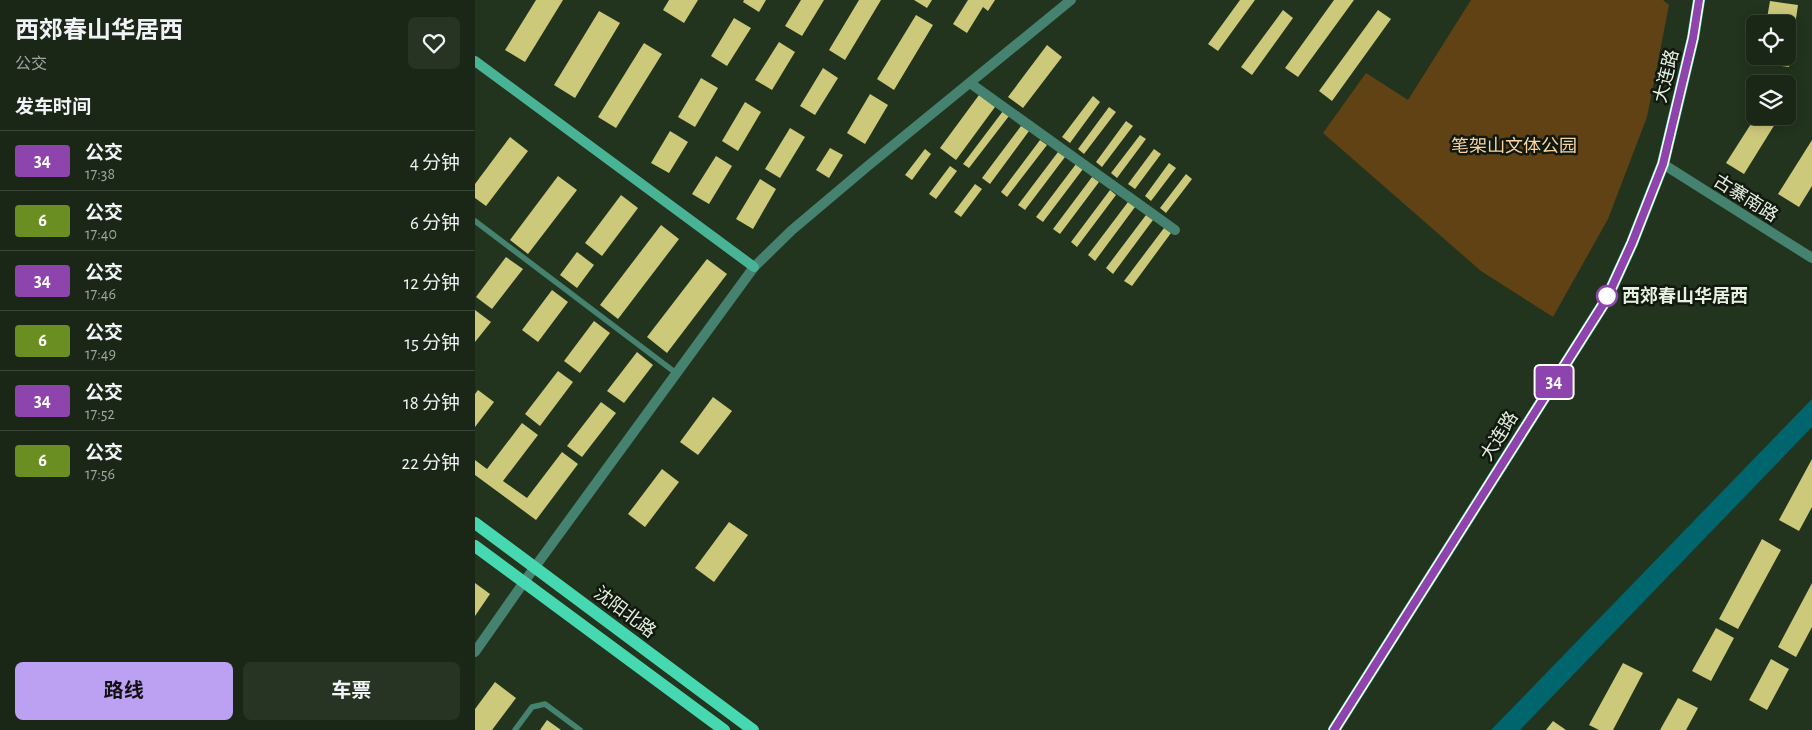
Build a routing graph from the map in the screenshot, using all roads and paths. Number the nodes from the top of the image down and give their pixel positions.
1 (1071, 0) edge
2 (1699, 0) edge
3 (475, 61) edge
4 (970, 83) junction
5 (1663, 164) junction
6 (475, 221) edge
7 (1175, 230) dead end
8 (1812, 258) edge
9 (754, 267) junction
10 (676, 373) junction
11 (475, 523) edge
12 (475, 546) edge
13 (535, 567) junction
14 (524, 582) junction
15 (475, 652) edge
16 (515, 730) edge
17 (580, 730) edge
18 (724, 730) edge
19 (753, 730) edge
20 (1334, 730) edge

1 - 4 street
2 - 5 main road, 大连路
3 - 9 street
4 - 7 street
4 - 9 street
5 - 8 street, 古寨南路
5 - 20 main road, 大连路
6 - 10 lane
9 - 10 street
10 - 13 street
11 - 13 main road, 沈阳北路
12 - 14 main road, 沈阳北路
13 - 14 street
13 - 19 main road, 沈阳北路
14 - 15 street
14 - 18 main road, 沈阳北路
16 - 17 lane

